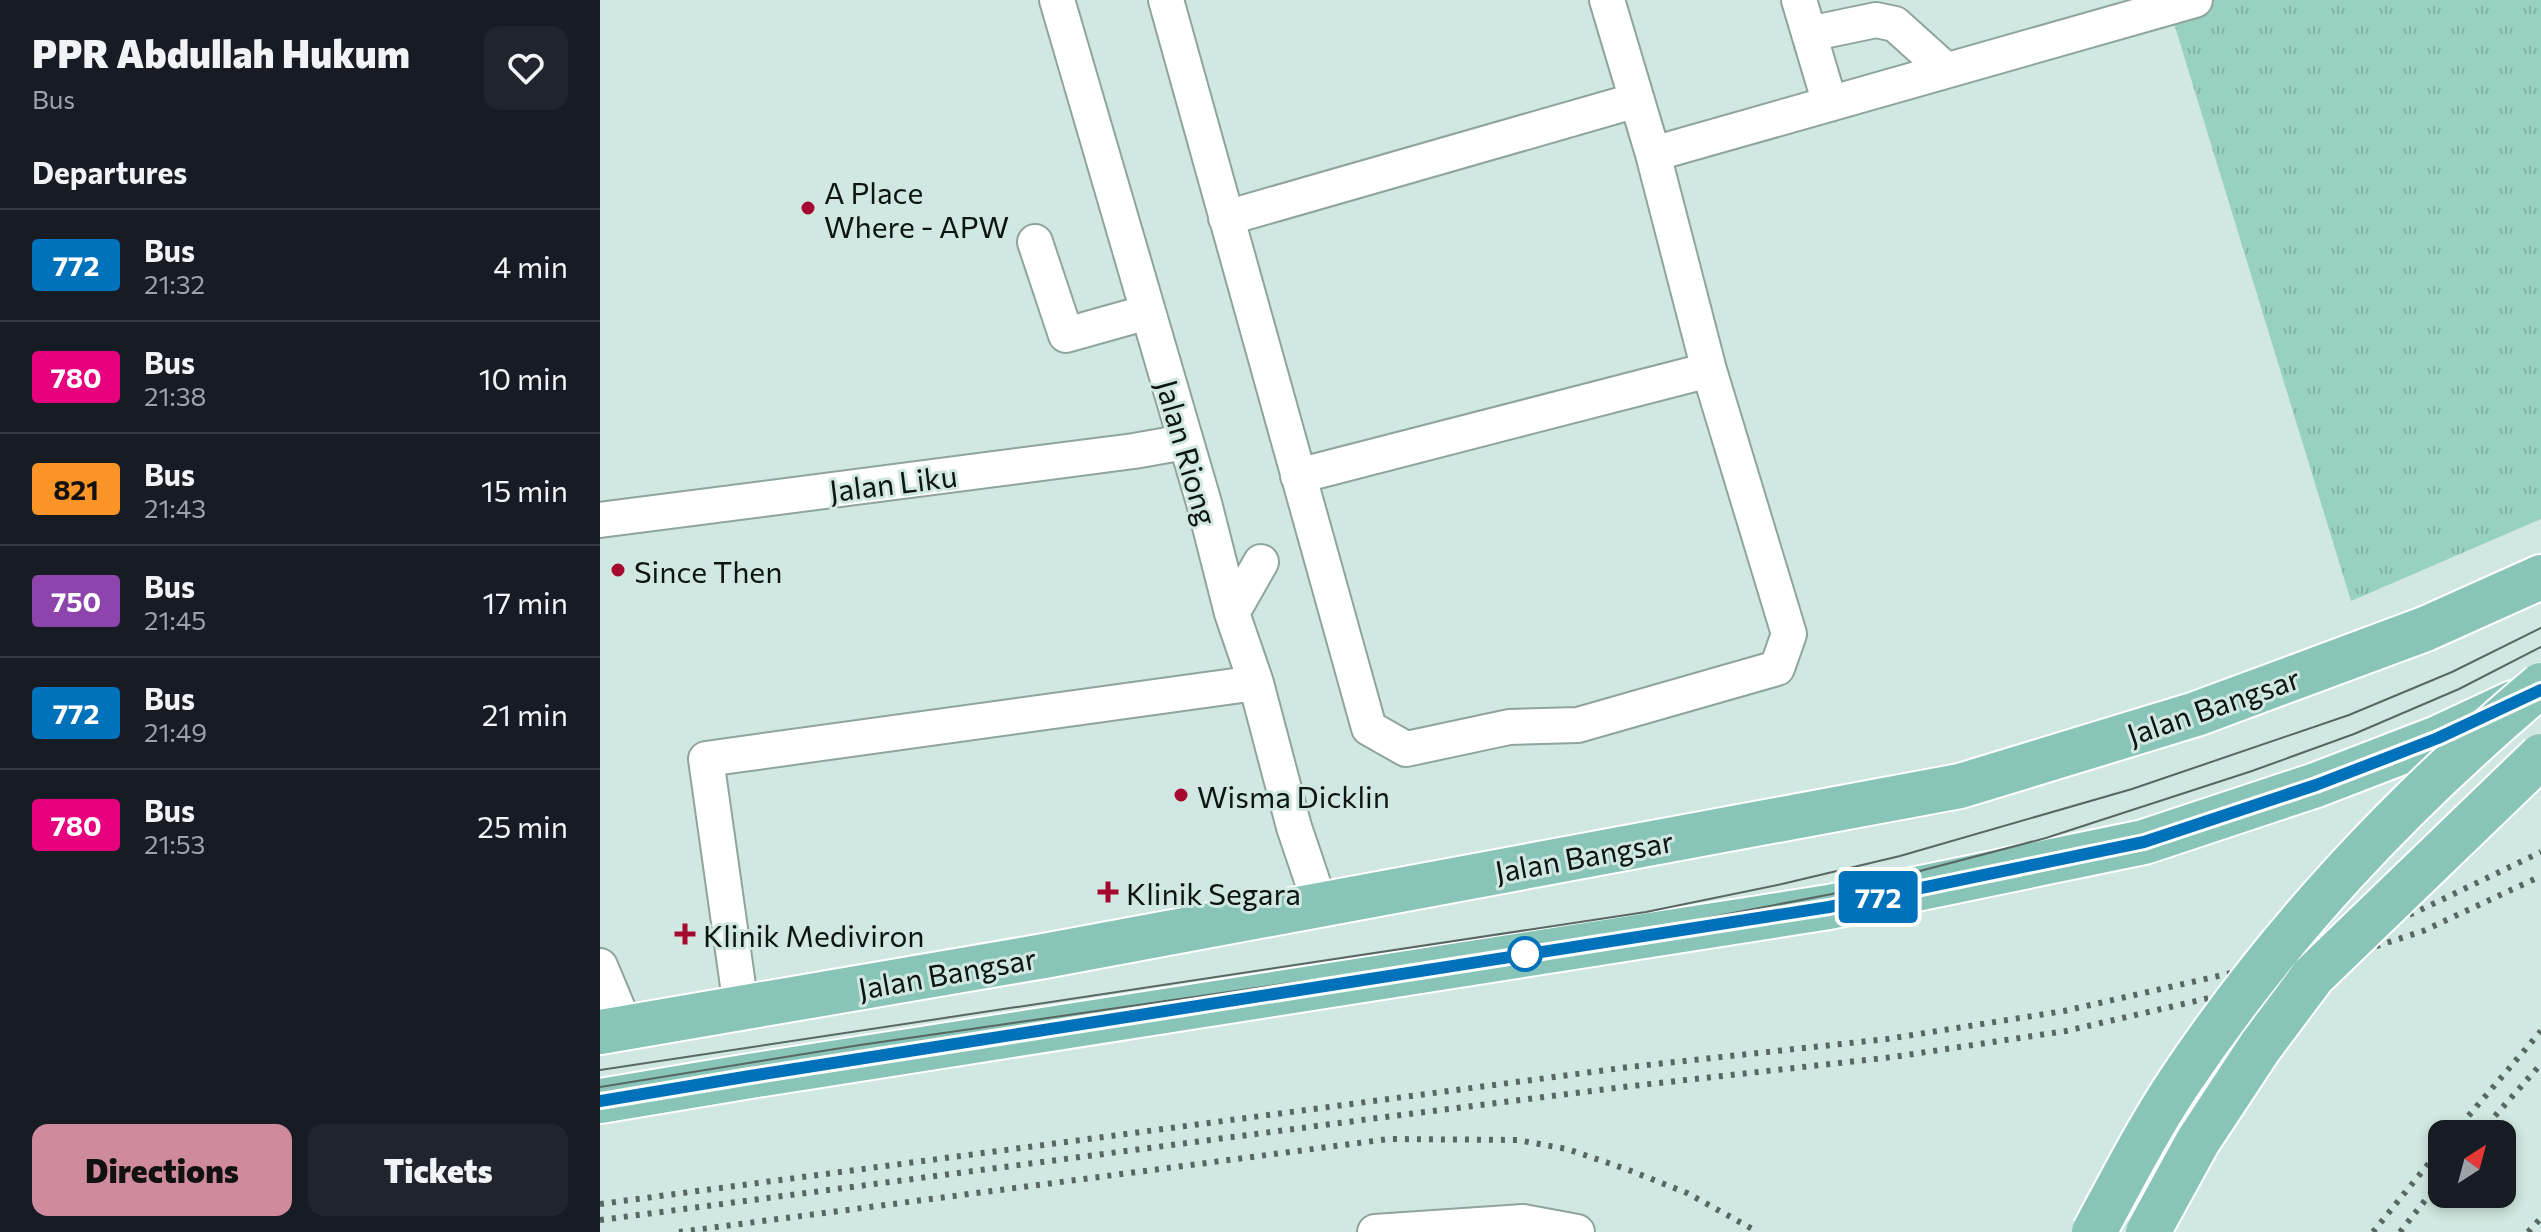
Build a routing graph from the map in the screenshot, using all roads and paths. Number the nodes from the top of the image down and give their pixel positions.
1 (1057, 0) edge
2 (1166, 0) edge
3 (1607, 0) edge
4 (1799, 0) edge
5 (2195, 0) edge
6 (1809, 34) junction
7 (1946, 70) junction
8 (1637, 100) junction
9 (1830, 104) junction
10 (1653, 154) junction
11 (1226, 218) junction
12 (1035, 242) dead end
13 (1148, 312) junction
14 (1709, 370) junction
15 (1185, 442) junction
16 (1298, 476) junction
17 (600, 520) edge
18 (1261, 562) dead end
19 (2541, 577) edge
20 (1232, 613) junction
21 (1256, 683) junction
22 (2541, 687) edge
23 (2541, 756) edge
24 (1320, 904) junction
25 (600, 966) edge
26 (741, 1007) junction
27 (613, 1030) edge
28 (600, 1101) edge
29 (1375, 1232) edge
30 (1577, 1232) edge
31 (2094, 1232) edge
32 (2148, 1232) edge

1 - 13 street, Jalan Riong
2 - 11 street
3 - 8 street
4 - 6 street
5 - 7 street
6 - 7 street
6 - 9 street
7 - 9 street
8 - 10 street
8 - 11 street
9 - 10 street
10 - 14 street
11 - 16 street
12 - 13 street
13 - 15 street, Jalan Riong
14 - 16 street
14 - 16 street
15 - 17 street, Jalan Liku
15 - 20 street, Jalan Riong
18 - 20 street
19 - 24 main road, Jalan Bangsar
20 - 21 street, Jalan Riong
21 - 24 street, Jalan Riong
21 - 26 street
22 - 28 main road
22 - 31 main road, bridge
23 - 32 main road, bridge
24 - 26 main road, Jalan Bangsar
25 - 27 street
26 - 27 main road, Jalan Bangsar
29 - 30 street

